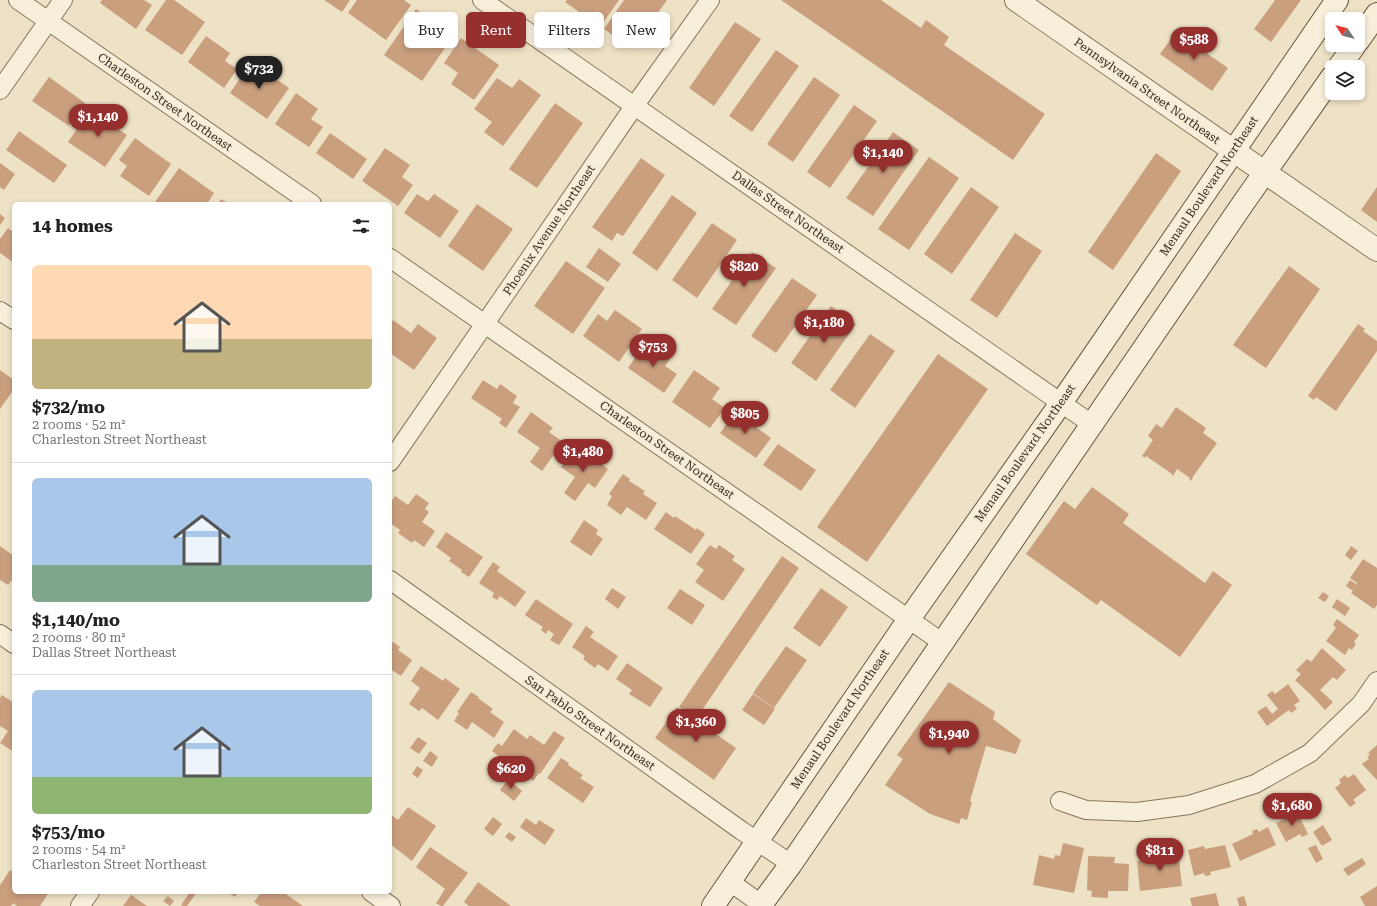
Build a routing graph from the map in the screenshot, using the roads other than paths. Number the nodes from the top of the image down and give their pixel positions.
1 (18, 0) edge
2 (63, 0) edge
3 (482, 0) edge
4 (710, 0) edge
5 (1016, 0) edge
6 (1337, 0) edge
7 (1377, 14) edge
8 (48, 21) junction
9 (1365, 31) edge
10 (1325, 87) edge
11 (0, 90) edge
12 (635, 105) junction
13 (1233, 151) junction
14 (1264, 172) junction
15 (309, 202) edge
16 (1377, 250) edge
17 (392, 259) edge
18 (0, 311) edge
19 (12, 319) edge
20 (485, 324) junction
21 (1061, 403) junction
22 (1093, 425) junction
23 (392, 459) edge
24 (392, 581) edge
25 (909, 619) junction
26 (0, 634) edge
27 (12, 643) edge
28 (943, 643) junction
29 (1377, 681) edge
30 (1060, 801) dead end
31 (757, 842) junction
32 (791, 864) junction
33 (730, 882) junction
34 (89, 894) edge
35 (374, 894) edge
36 (762, 905) edge
37 (80, 906) edge
38 (391, 906) edge
39 (713, 906) edge

1 - 8 street, Charleston Street Northeast
2 - 8 street
3 - 12 street, Dallas Street Northeast
4 - 12 street, Phoenix Avenue Northeast
5 - 13 main road, Pennsylvania Street Northeast
6 - 13 main road, Menaul Boulevard Northeast
7 - 9 main road
8 - 11 street
8 - 15 street, Charleston Street Northeast
10 - 14 main road
12 - 20 street, Phoenix Avenue Northeast
12 - 21 street, Dallas Street Northeast
13 - 14 main road, Pennsylvania Street Northeast
13 - 21 main road, Menaul Boulevard Northeast
14 - 16 main road, Pennsylvania Street Northeast
14 - 22 main road
17 - 20 street, Charleston Street Northeast
18 - 19 street
20 - 23 street, Phoenix Avenue Northeast
20 - 25 street, Charleston Street Northeast
21 - 22 street, Dallas Street Northeast
21 - 25 main road, Menaul Boulevard Northeast
22 - 28 main road
24 - 31 street, San Pablo Street Northeast
25 - 28 street, Charleston Street Northeast
25 - 31 main road, Menaul Boulevard Northeast
26 - 27 street
28 - 32 main road
29 - 30 street
31 - 32 street, San Pablo Street Northeast
31 - 33 main road, Menaul Boulevard Northeast
32 - 36 main road
33 - 36 street
33 - 39 main road, Menaul Boulevard Northeast
34 - 37 street
35 - 38 street

